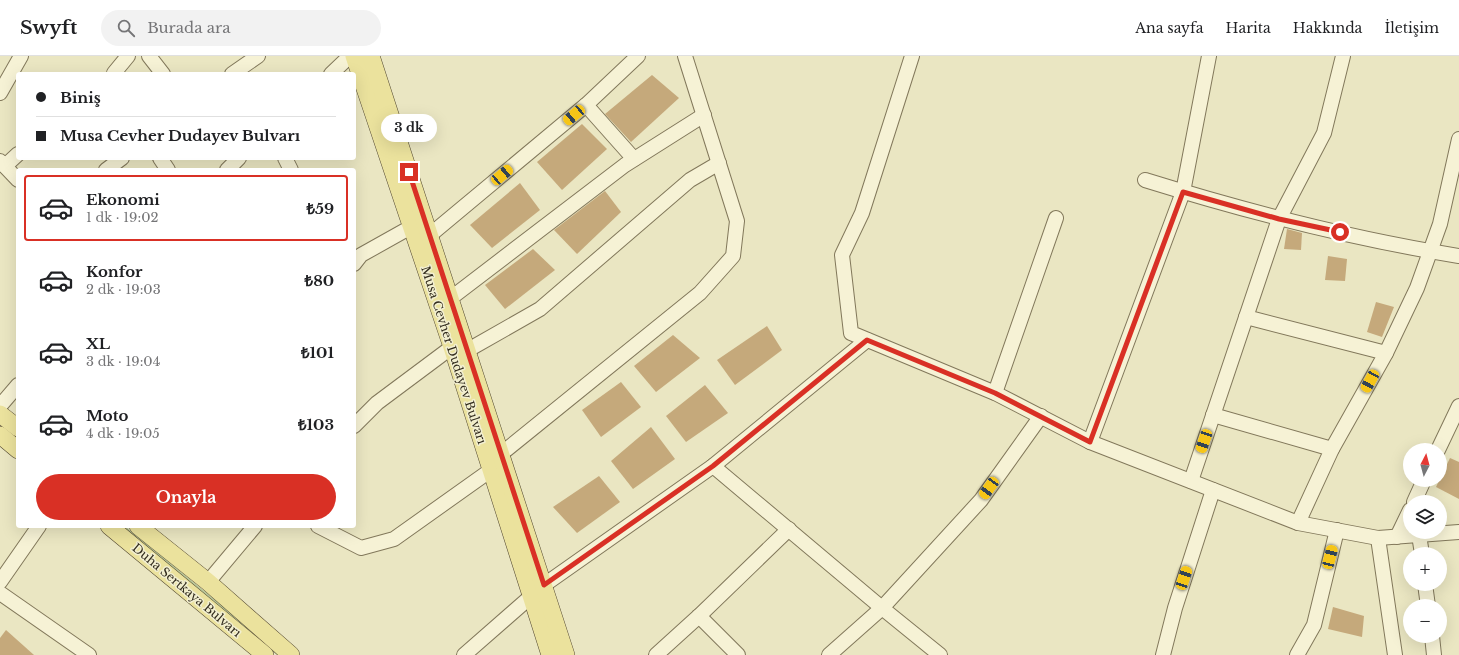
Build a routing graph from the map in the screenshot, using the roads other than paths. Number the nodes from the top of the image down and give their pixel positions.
1 (21, 56) edge
2 (128, 56) edge
3 (149, 56) edge
4 (258, 56) edge
5 (350, 56) edge
6 (354, 56) edge
7 (371, 56) edge
8 (638, 56) edge
9 (685, 56) edge
10 (912, 56) edge
11 (1209, 56) edge
12 (1343, 56) edge
13 (116, 72) edge
14 (161, 72) edge
15 (237, 72) edge
16 (333, 72) edge
17 (0, 93) edge
18 (586, 105) junction
19 (704, 115) junction
20 (1459, 139) edge
21 (16, 155) edge
22 (634, 159) junction
23 (119, 160) edge
24 (237, 160) edge
25 (719, 162) junction
26 (3, 163) edge
27 (109, 168) edge
28 (229, 168) edge
29 (16, 178) edge
30 (1145, 180) dead end
31 (1183, 192) junction
32 (1056, 218) dead end
33 (1279, 219) junction
34 (412, 227) junction
35 (430, 235) junction
36 (1430, 252) junction
37 (1459, 256) edge
38 (356, 258) edge
39 (451, 298) junction
40 (1246, 318) junction
41 (867, 340) junction
42 (460, 349) junction
43 (1386, 353) junction
44 (16, 387) edge
45 (995, 393) junction
46 (0, 406) edge
47 (1459, 406) edge
48 (0, 414) edge
49 (1213, 414) junction
50 (1041, 416) junction
51 (356, 424) edge
52 (16, 426) edge
53 (0, 436) edge
54 (1090, 442) junction
55 (1441, 443) edge
56 (16, 448) edge
57 (1332, 449) junction
58 (501, 454) junction
59 (713, 466) junction
60 (491, 470) junction
61 (1191, 481) junction
62 (1213, 490) junction
63 (1298, 523) junction
64 (1403, 526) edge
65 (38, 528) edge
66 (112, 528) edge
67 (140, 528) edge
68 (253, 528) edge
69 (322, 528) edge
70 (789, 529) junction
71 (1337, 530) junction
72 (1459, 532) edge
73 (1447, 533) edge
74 (1398, 537) junction
75 (1403, 537) edge
76 (1378, 538) junction
77 (0, 582) edge
78 (208, 582) junction
79 (538, 590) junction
80 (0, 593) edge
81 (882, 608) junction
82 (699, 616) junction
83 (1433, 643) edge
84 (89, 655) edge
85 (265, 655) edge
86 (291, 655) edge
87 (464, 655) edge
88 (550, 655) edge
89 (566, 655) edge
90 (656, 655) edge
91 (738, 655) edge
92 (829, 655) edge
93 (940, 655) edge
94 (1162, 655) edge
95 (1297, 655) edge
96 (1395, 655) edge
97 (1434, 655) edge

1 - 17 street
2 - 13 street
3 - 14 street
4 - 15 street
5 - 16 street
6 - 34 main road, Musa Cevher Dudayev Bulvarı
7 - 35 main road, Musa Cevher Dudayev Bulvarı
8 - 18 street
9 - 19 street
10 - 41 street
11 - 31 street
12 - 33 street
18 - 22 street
18 - 35 street
19 - 22 street
19 - 25 street
20 - 36 street
21 - 26 street
22 - 39 street
23 - 27 street
24 - 28 street
25 - 42 street
25 - 58 street
26 - 29 street
30 - 31 street
31 - 33 street
31 - 54 street
32 - 45 street
33 - 36 street
33 - 40 street
34 - 38 street
34 - 42 main road, Musa Cevher Dudayev Bulvarı
35 - 39 main road, Musa Cevher Dudayev Bulvarı
36 - 37 street
36 - 43 street
39 - 42 main road, Musa Cevher Dudayev Bulvarı
40 - 43 street
40 - 49 street
41 - 45 street
41 - 59 street
42 - 51 street
42 - 58 main road, Musa Cevher Dudayev Bulvarı
42 - 60 main road, Musa Cevher Dudayev Bulvarı
43 - 57 street
44 - 46 street
45 - 50 street
47 - 55 street
48 - 52 main road
49 - 57 street
49 - 61 street
50 - 54 street
50 - 81 street
53 - 56 main road
54 - 61 street
57 - 63 street
58 - 79 main road, Musa Cevher Dudayev Bulvarı
59 - 70 street
59 - 79 street
60 - 69 street
60 - 79 main road, Musa Cevher Dudayev Bulvarı
61 - 62 street
62 - 63 street
62 - 94 street
63 - 71 street
64 - 74 street
65 - 77 street
66 - 85 main road, Duha Sertkaya Bulvarı
67 - 78 main road, Duha Sertkaya Bulvarı
68 - 78 street
70 - 81 street
70 - 82 street
71 - 76 street
71 - 95 street
72 - 73 street
74 - 75 street
74 - 76 street
76 - 96 street
78 - 86 main road, Duha Sertkaya Bulvarı
79 - 87 street
79 - 88 main road, Musa Cevher Dudayev Bulvarı
79 - 89 main road, Musa Cevher Dudayev Bulvarı
80 - 84 street
81 - 92 street
81 - 93 street
82 - 90 street
82 - 91 street
83 - 97 street

